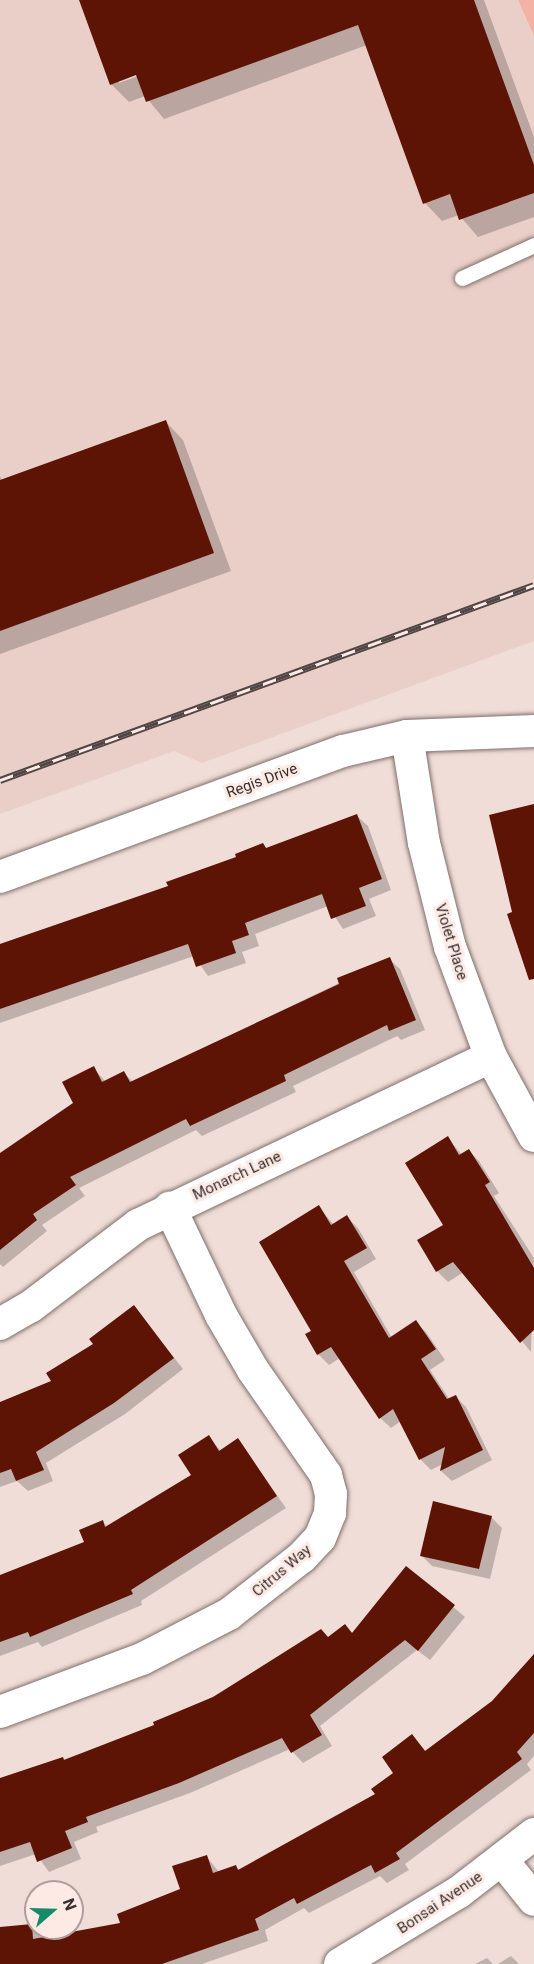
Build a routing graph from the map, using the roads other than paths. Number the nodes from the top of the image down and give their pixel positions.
1 (534, 245) edge
2 (462, 278) dead end
3 (534, 731) edge
4 (407, 736) junction
5 (0, 877) edge
6 (491, 1057) junction
7 (534, 1136) edge
8 (170, 1208) junction
9 (0, 1324) edge
10 (0, 1712) edge
11 (534, 1834) edge
12 (502, 1860) junction
13 (534, 1900) edge
14 (340, 1964) edge

1 - 2 lane
3 - 4 street, Regis Drive
4 - 5 street, Regis Drive
4 - 6 street, Violet Place
6 - 7 street, Violet Place
6 - 8 street, Monarch Lane
8 - 9 street, Monarch Lane
8 - 10 street, Citrus Way
11 - 12 street, Bonsai Avenue
12 - 13 street
12 - 14 street, Bonsai Avenue

